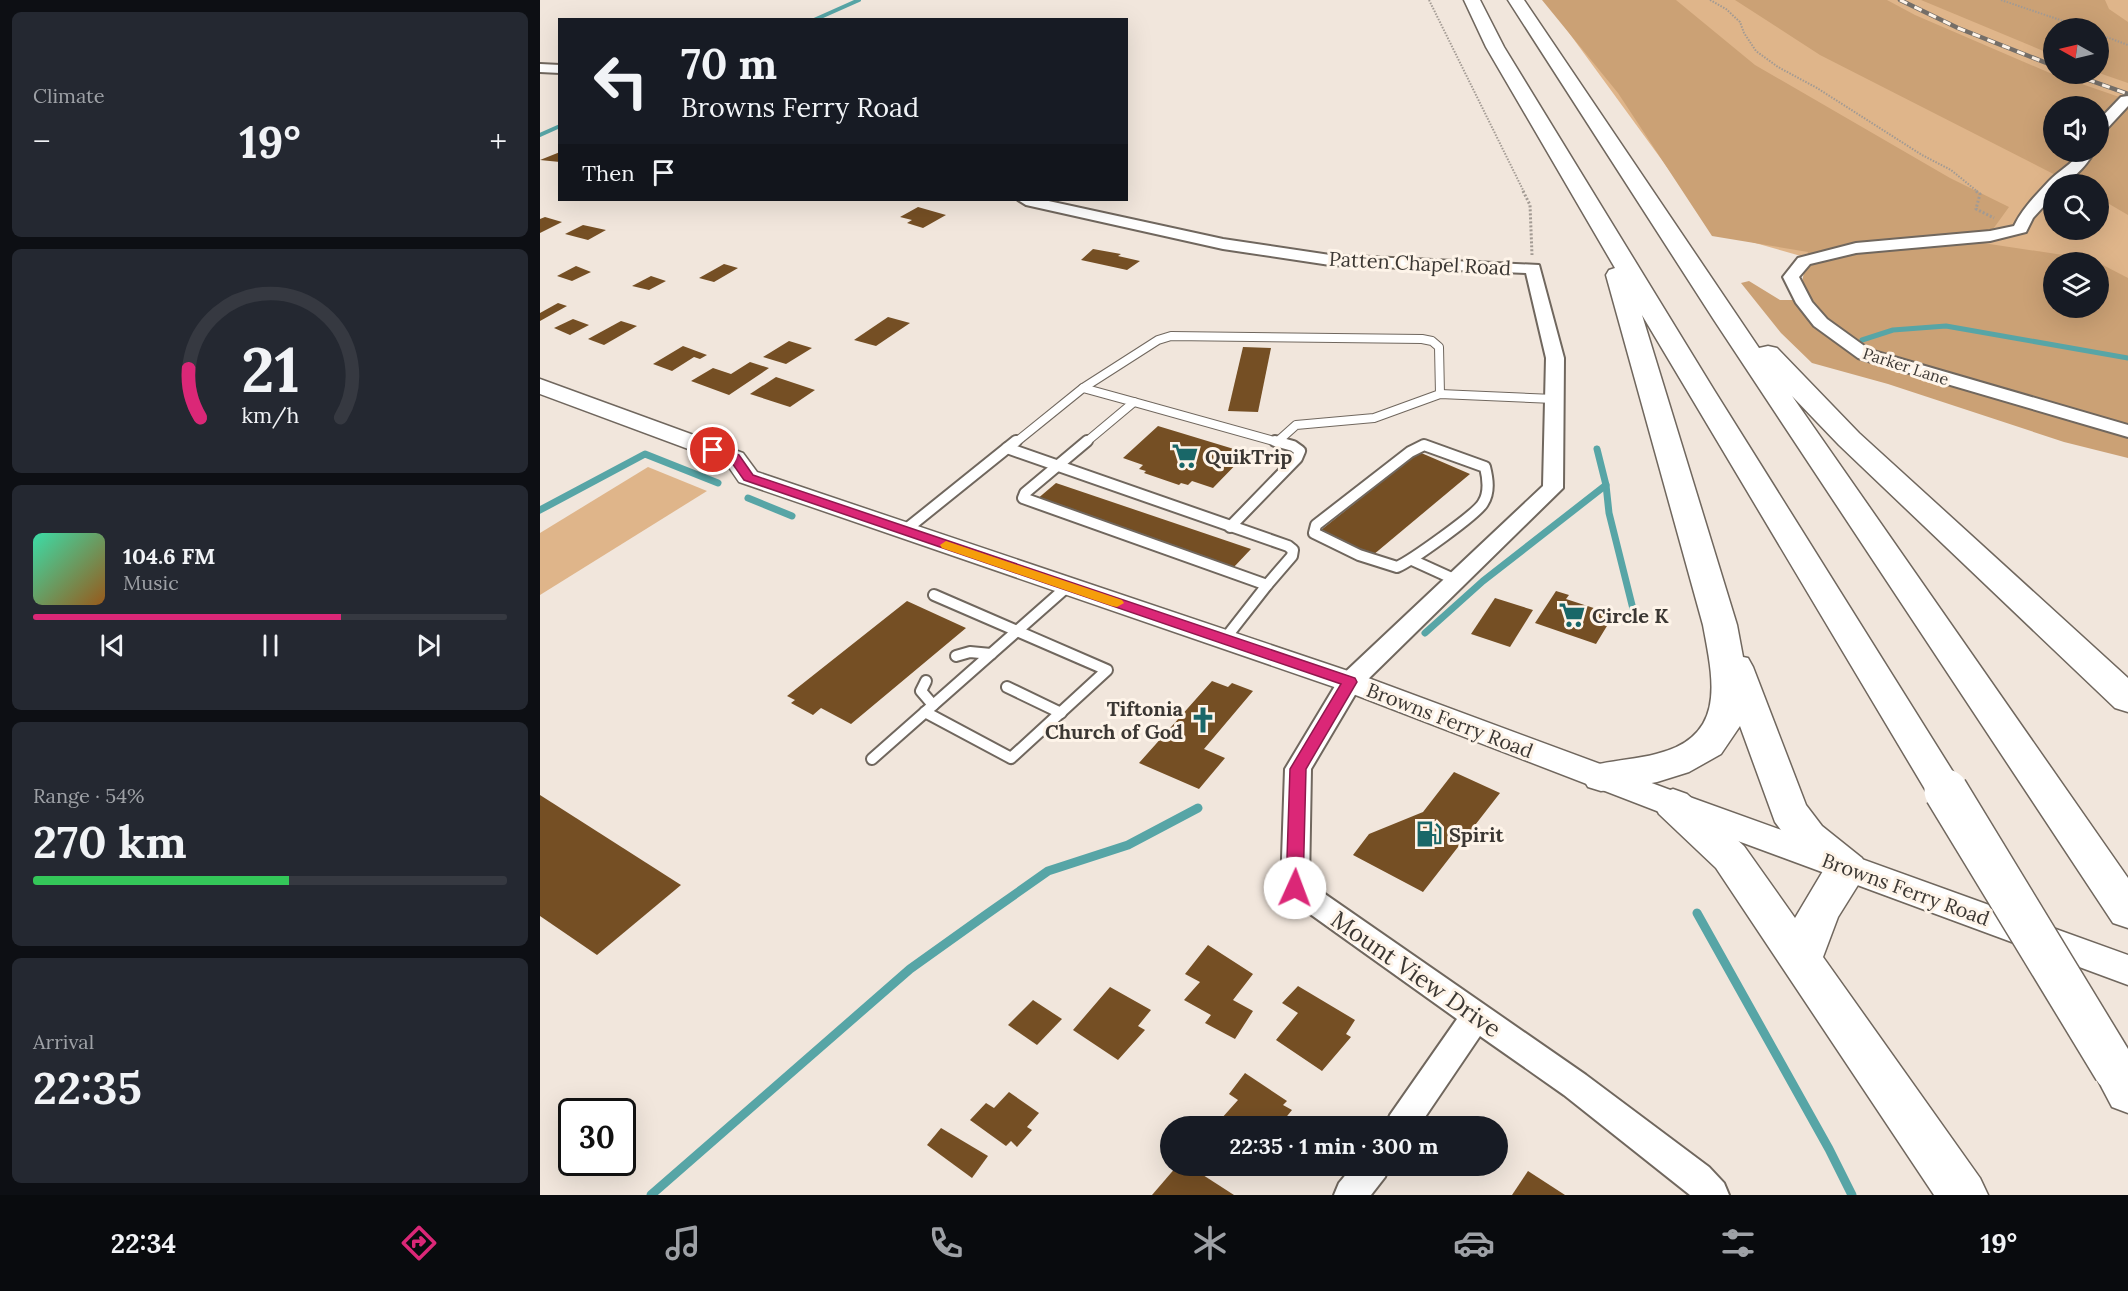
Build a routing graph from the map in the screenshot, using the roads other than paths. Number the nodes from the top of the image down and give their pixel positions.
1 (1472, 0) edge
2 (1516, 0) edge
3 (540, 68) edge
4 (558, 69) edge
5 (2126, 100) dead end
6 (2109, 118) edge
7 (2081, 162) edge
8 (2067, 174) edge
9 (2043, 197) edge
10 (1030, 201) edge
11 (1604, 228) junction
12 (1727, 320) junction
13 (540, 386) edge
14 (1083, 388) junction
15 (1440, 394) junction
16 (1554, 399) junction
17 (1134, 402) junction
18 (2128, 431) edge
19 (1277, 442) junction
20 (1007, 448) junction
21 (1058, 466) junction
22 (1230, 527) junction
23 (904, 531) junction
24 (1412, 560) junction
25 (1456, 580) junction
26 (1267, 585) junction
27 (1068, 586) junction
28 (934, 595) dead end
29 (1720, 625) junction
30 (1016, 632) junction
31 (1224, 640) junction
32 (991, 654) junction
33 (956, 656) dead end
34 (926, 681) dead end
35 (1350, 682) junction
36 (1007, 687) dead end
37 (2128, 699) edge
38 (929, 709) junction
39 (1061, 713) junction
40 (872, 759) dead end
41 (1601, 777) junction
42 (1673, 804) junction
43 (1848, 869) junction
44 (2128, 911) edge
45 (1801, 959) junction
46 (2128, 970) edge
47 (1476, 1017) junction
48 (2121, 1081) edge
49 (1408, 1116) edge
50 (1365, 1176) edge
51 (1351, 1195) edge
52 (1712, 1195) edge
53 (1963, 1195) edge

1 - 11 highway
2 - 12 highway
3 - 4 street
5 - 6 street
7 - 8 street
9 - 18 street, Parker Lane
10 - 16 street, Patten Chapel Road
11 - 29 highway
11 - 48 highway, bridge
12 - 37 highway
12 - 44 highway
13 - 23 street, Browns Ferry Road
14 - 15 lane
14 - 17 lane
14 - 20 lane
15 - 16 lane
15 - 19 lane
16 - 25 street, Patten Chapel Road
17 - 19 lane
17 - 21 lane
19 - 22 lane
20 - 21 lane
20 - 23 lane
21 - 22 lane
21 - 26 lane
22 - 26 lane
23 - 27 street, Browns Ferry Road
24 - 24 lane
24 - 25 lane
25 - 35 street, Patten Chapel Road
26 - 31 lane
27 - 30 lane
27 - 31 street, Browns Ferry Road
28 - 30 lane
29 - 41 highway
29 - 43 highway
30 - 32 lane
30 - 39 lane
31 - 35 street, Browns Ferry Road
32 - 33 lane
32 - 38 lane
34 - 38 lane
35 - 41 street, Browns Ferry Road
35 - 47 street, Mount View Drive
36 - 39 lane
38 - 39 lane
38 - 40 lane
41 - 42 street, Browns Ferry Road
42 - 43 street, Browns Ferry Road
42 - 45 highway
43 - 45 highway
43 - 46 street, Browns Ferry Road
45 - 53 highway
47 - 49 street
47 - 52 street, Mount View Drive
50 - 51 street

